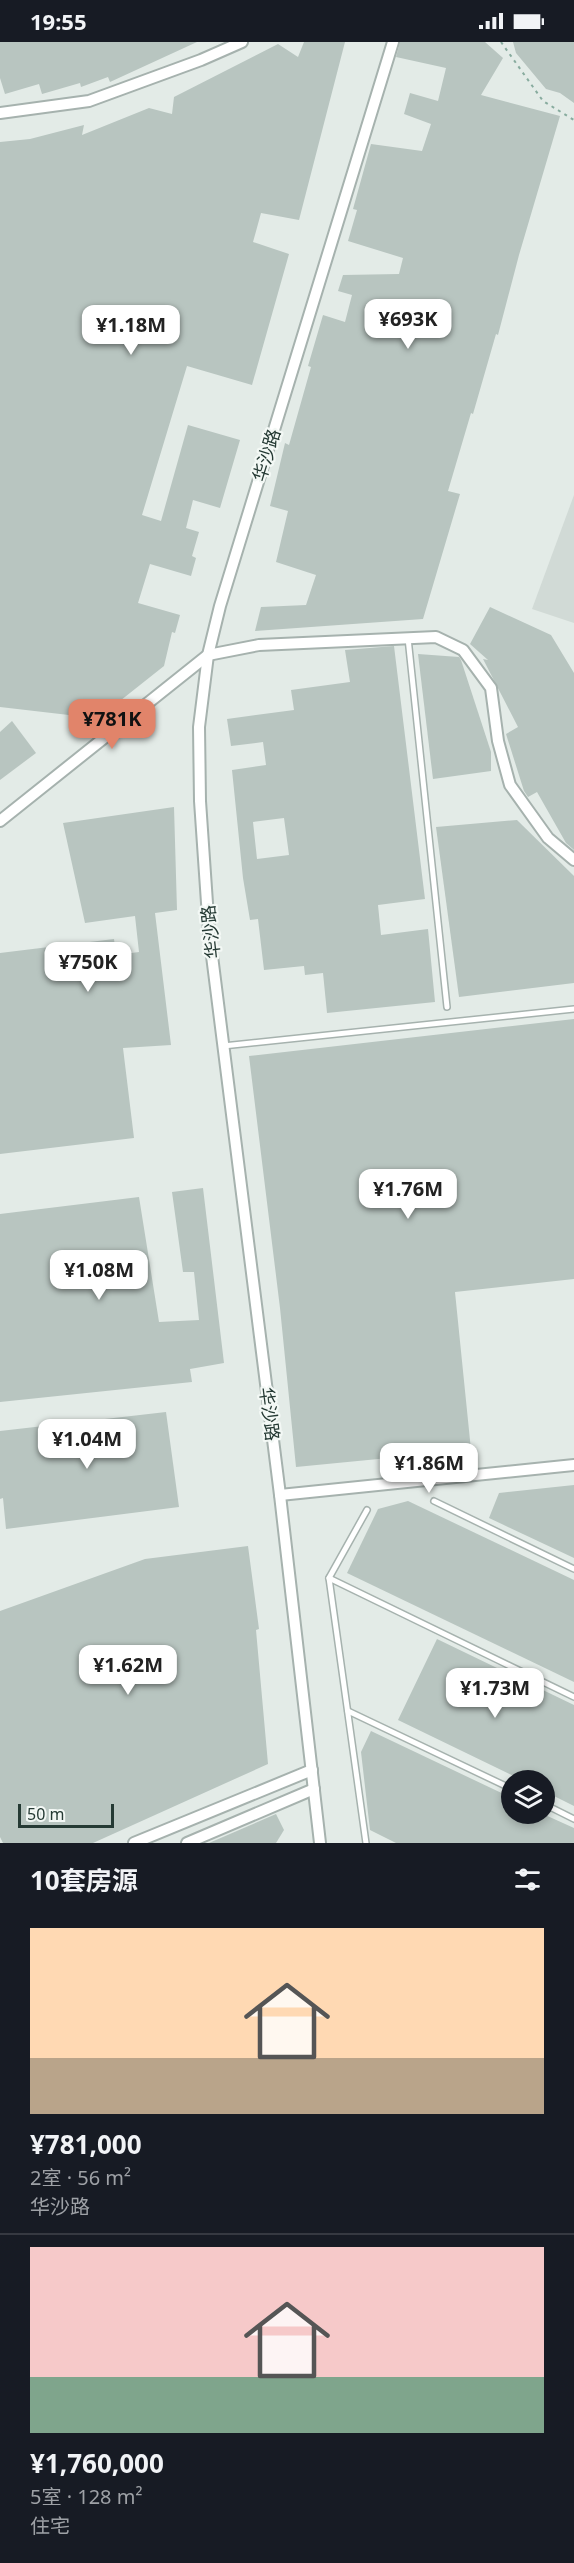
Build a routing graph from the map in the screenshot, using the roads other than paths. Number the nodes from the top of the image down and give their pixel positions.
1 (242, 42) edge
2 (393, 42) edge
3 (0, 113) edge
4 (408, 638) junction
5 (208, 654) junction
6 (0, 821) edge
7 (574, 860) edge
8 (447, 1007) dead end
9 (574, 1009) edge
10 (223, 1046) junction
11 (574, 1465) edge
12 (280, 1495) junction
13 (434, 1501) dead end
14 (367, 1510) dead end
15 (574, 1569) edge
16 (329, 1578) junction
17 (574, 1697) edge
18 (348, 1711) junction
19 (312, 1770) junction
20 (501, 1784) edge
21 (314, 1790) junction
22 (555, 1810) edge
23 (574, 1819) edge
24 (134, 1843) edge
25 (187, 1843) edge
26 (320, 1843) edge
27 (366, 1843) edge

1 - 3 street
2 - 5 street, 华沙路
4 - 5 street
4 - 7 street
4 - 8 lane
5 - 6 street
5 - 10 street, 华沙路
9 - 10 lane
10 - 12 street, 华沙路
11 - 12 street
12 - 19 street, 华沙路
13 - 15 lane
14 - 16 lane
16 - 17 lane
16 - 18 lane
18 - 20 lane
18 - 27 lane
19 - 21 street, 华沙路
19 - 24 street
21 - 25 street
21 - 26 street, 华沙路
22 - 23 lane

